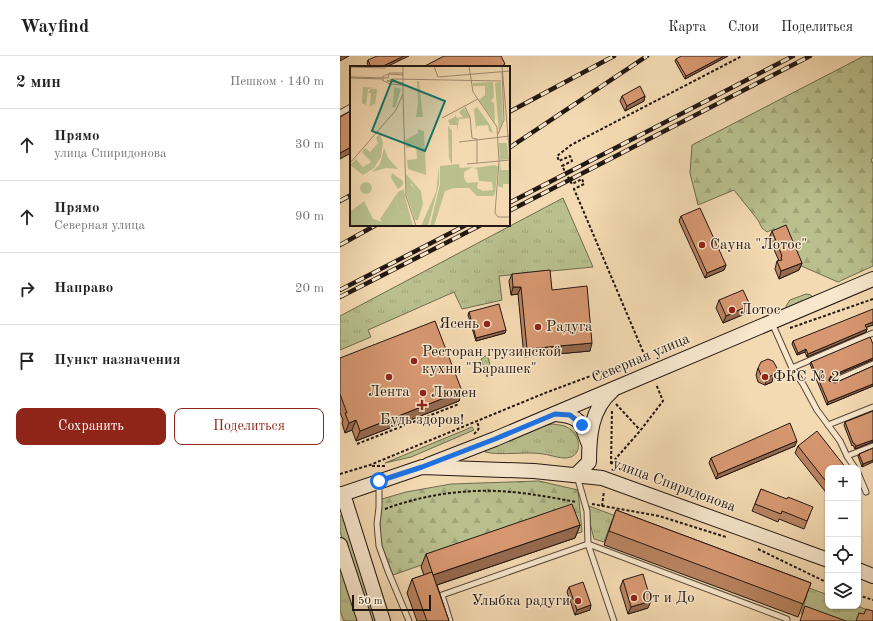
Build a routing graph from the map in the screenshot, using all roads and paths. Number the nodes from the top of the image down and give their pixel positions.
1 (742, 56) edge
2 (350, 108) edge
3 (340, 113) edge
4 (873, 279) edge
5 (772, 322) junction
6 (873, 333) edge
7 (647, 360) junction
8 (873, 364) edge
9 (792, 368) junction
10 (602, 372) junction
11 (652, 373) junction
12 (832, 382) edge
13 (611, 385) junction
14 (459, 404) edge
15 (873, 407) edge
16 (555, 414) junction
17 (828, 425) junction
18 (640, 431) junction
19 (589, 443) junction
20 (357, 444) dead end
21 (873, 446) edge
22 (847, 456) junction
23 (853, 465) edge
24 (422, 467) junction
25 (340, 474) edge
26 (576, 475) junction
27 (861, 480) edge
28 (379, 481) junction
29 (603, 483) junction
30 (866, 492) dead end
31 (341, 494) edge
32 (584, 503) junction
33 (602, 506) junction
34 (378, 511) junction
35 (726, 537) dead end
36 (588, 544) junction
37 (340, 546) edge
38 (756, 548) dead end
39 (825, 559) edge
40 (861, 571) edge
41 (873, 576) edge
42 (825, 582) edge
43 (861, 596) edge
44 (873, 600) edge
45 (365, 621) edge
46 (383, 621) edge
47 (409, 621) edge
48 (450, 621) edge
49 (614, 621) edge
50 (787, 621) edge

1 - 7 path
2 - 3 lane
4 - 5 street, Северная улица
5 - 9 lane
5 - 11 street, Северная улица
6 - 9 lane
7 - 10 path
7 - 11 path
8 - 12 lane
9 - 17 lane
10 - 13 path
10 - 25 path
11 - 13 street, Северная улица
11 - 18 path
13 - 16 street, Северная улица
13 - 19 street
14 - 20 path
15 - 17 lane
16 - 19 street
16 - 24 street, Северная улица
17 - 22 lane
18 - 18 path
19 - 26 street
19 - 29 street
21 - 22 lane
22 - 23 lane
24 - 26 street, улица Спиридонова
24 - 28 street, улица Спиридонова
26 - 29 street, улица Спиридонова
26 - 32 lane
27 - 30 lane
28 - 31 street, улица Спиридонова
28 - 34 lane
29 - 33 path
29 - 39 street, улица Спиридонова
31 - 46 street
32 - 33 path
32 - 34 path
32 - 36 lane
33 - 35 path
34 - 47 lane
36 - 48 lane
36 - 49 lane
36 - 50 lane
37 - 45 street
38 - 42 path
40 - 41 street
43 - 44 path

